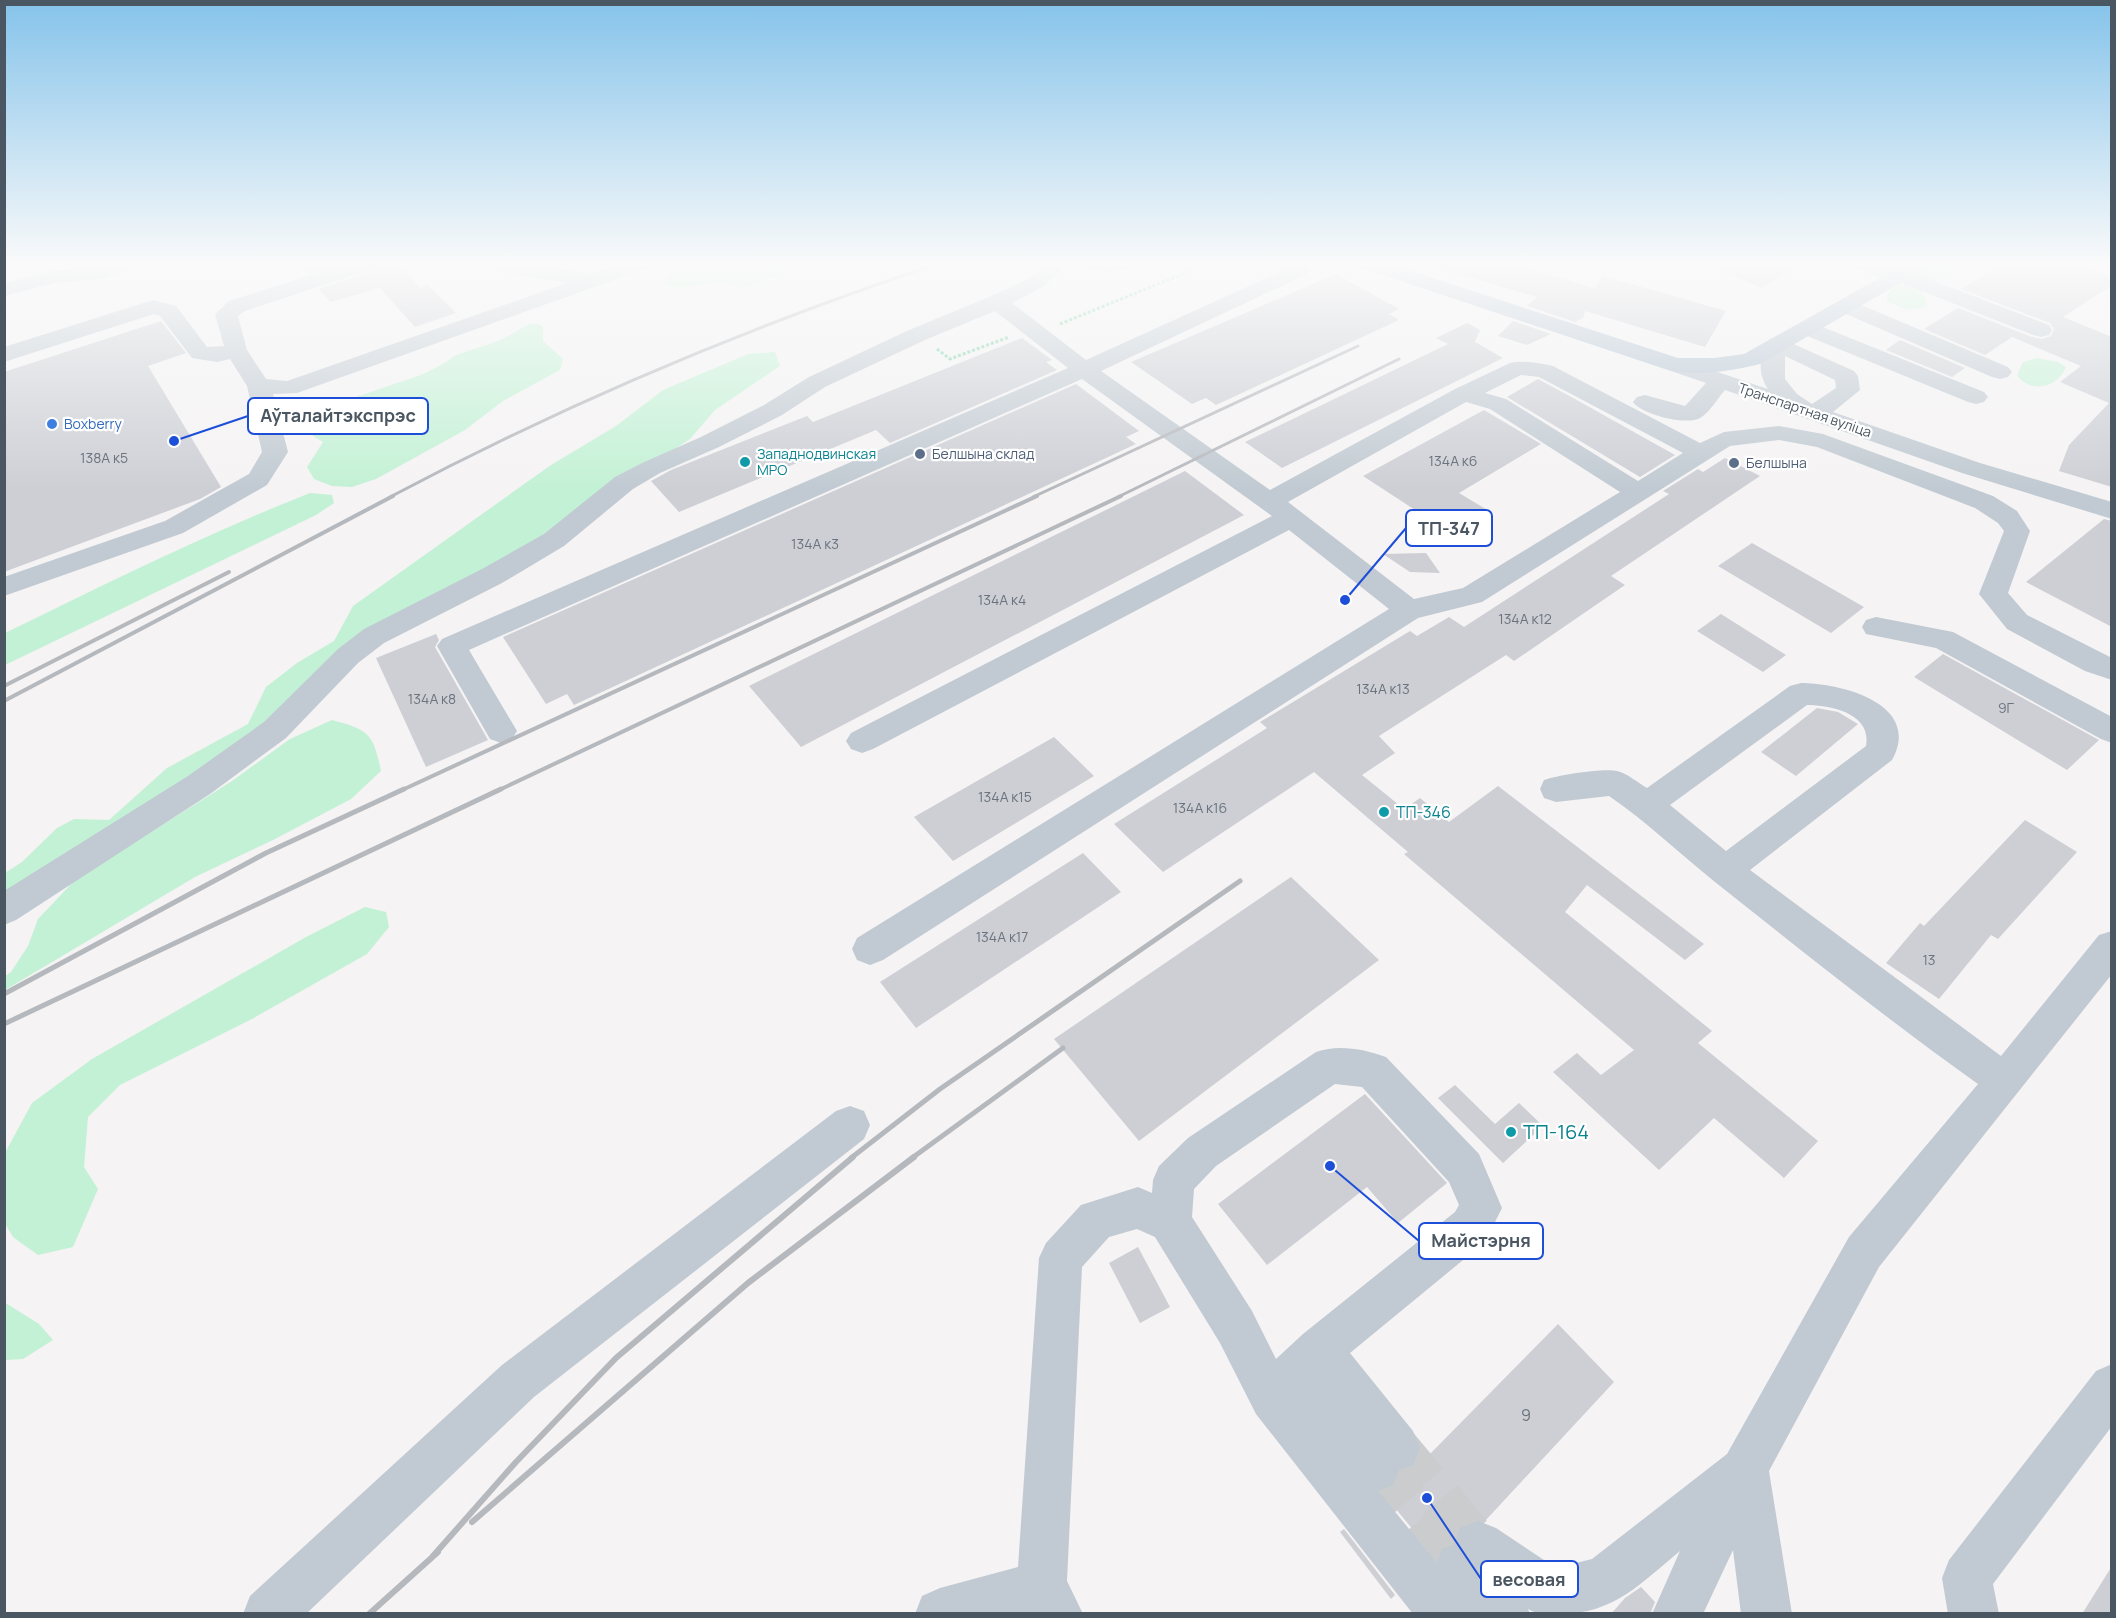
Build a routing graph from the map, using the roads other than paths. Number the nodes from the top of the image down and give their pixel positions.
1 (58, 338) edge
2 (188, 338) edge
3 (233, 338) edge
4 (434, 338) edge
5 (912, 338) edge
6 (1044, 338) edge
7 (1154, 338) edge
8 (1592, 338) edge
9 (1790, 338) edge
10 (1831, 338) edge
11 (1918, 338) edge
12 (1778, 344) junction
13 (236, 350) junction
14 (4, 355) edge
15 (1676, 365) junction
16 (1084, 370) junction
17 (2000, 372) dead end
18 (1721, 380) junction
19 (259, 386) junction
20 (1463, 394) junction
21 (1976, 397) dead end
22 (1645, 402) dead end
23 (1807, 410) junction
24 (1701, 453) junction
25 (1638, 492) junction
26 (1280, 510) junction
27 (2112, 511) edge
28 (4, 587) edge
29 (1409, 610) junction
30 (1876, 627) dead end
31 (2112, 669) edge
32 (501, 731) dead end
33 (2112, 731) edge
34 (862, 741) dead end
35 (1556, 789) dead end
36 (1647, 805) junction
37 (1725, 870) junction
38 (4, 910) edge
39 (2112, 946) edge
40 (870, 949) dead end
41 (2005, 1081) junction
42 (850, 1125) dead end
43 (1170, 1222) junction
44 (1294, 1375) junction
45 (2112, 1387) edge
46 (1386, 1458) tunnel mouth
47 (1745, 1468) junction
48 (1463, 1576) edge
49 (1050, 1599) edge
50 (268, 1614) edge
51 (940, 1614) edge
52 (1505, 1614) edge
53 (1677, 1614) edge
54 (1767, 1614) edge
55 (1974, 1614) edge

1 - 14 street
2 - 13 street
3 - 13 street
4 - 19 street
5 - 38 street
6 - 16 street
7 - 16 street
8 - 15 main road, Транспартная вуліца
9 - 12 main road
10 - 21 street
11 - 17 street
12 - 15 main road
12 - 23 street
12 - 23 street
13 - 19 street
15 - 18 street, Транспартная вуліца
16 - 26 street
16 - 32 street
18 - 22 street
18 - 23 street, Транспартная вуліца
19 - 28 street
20 - 24 street
20 - 25 street
20 - 26 street
23 - 27 street, Транспартная вуліца
24 - 25 street
24 - 31 street
25 - 29 street
26 - 29 street
26 - 34 street
29 - 40 street
30 - 33 street
35 - 36 street
36 - 37 street
36 - 37 street
37 - 41 street
39 - 41 street
41 - 47 street
42 - 50 street
43 - 44 street
43 - 44 street
43 - 49 street
44 - 46 street
44 - 48 street
45 - 55 street
47 - 48 street
47 - 53 street
47 - 54 street
48 - 52 street
49 - 51 street

